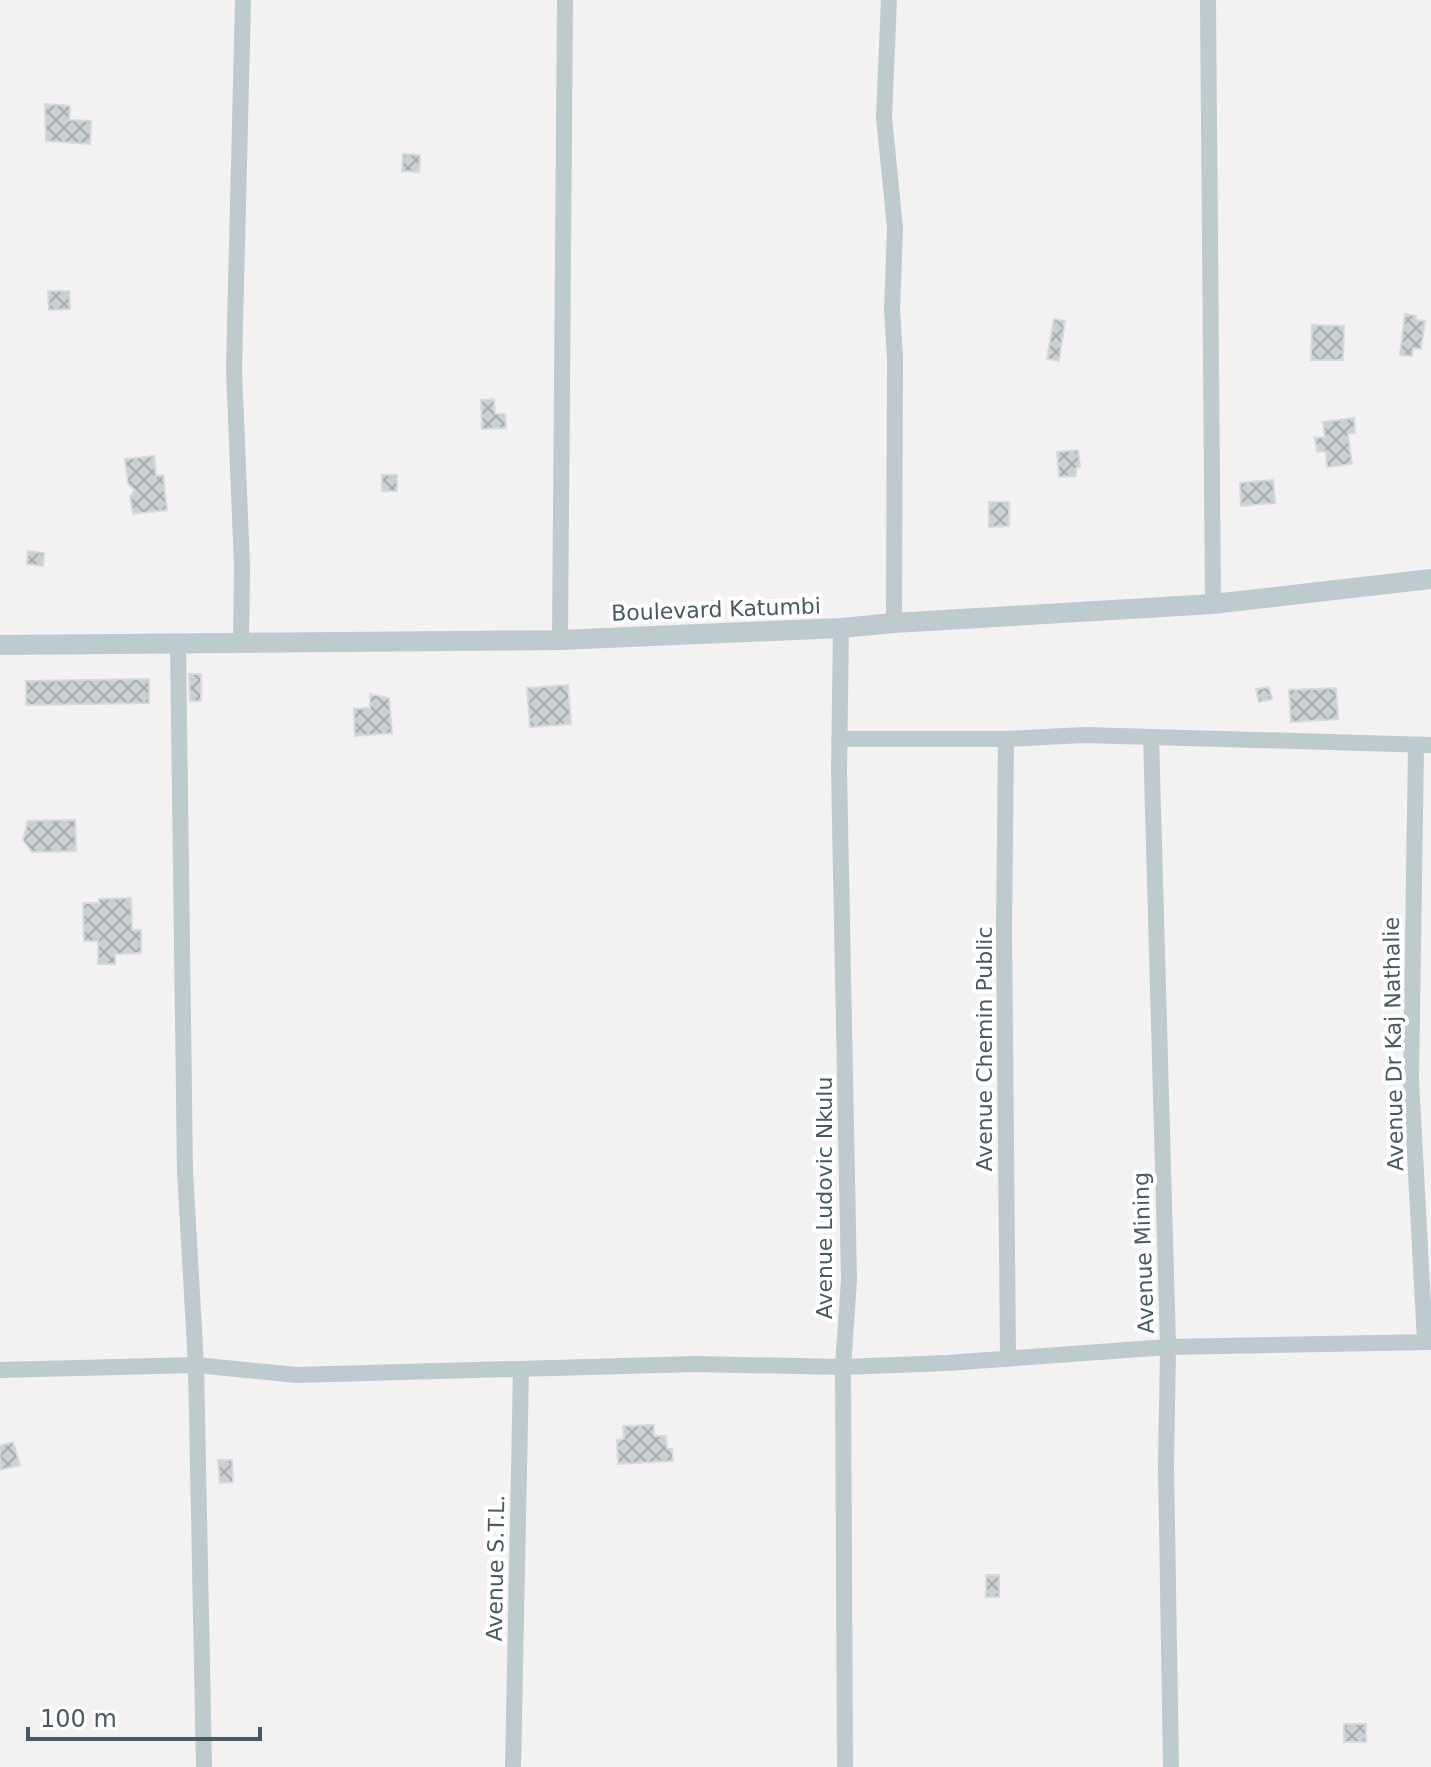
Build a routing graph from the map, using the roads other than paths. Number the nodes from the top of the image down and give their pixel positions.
1 (243, 0) edge
2 (565, 0) edge
3 (889, 0) edge
4 (1208, 0) edge
5 (1431, 579) edge
6 (1213, 604) junction
7 (894, 623) junction
8 (841, 628) junction
9 (560, 640) junction
10 (241, 642) junction
11 (178, 643) junction
12 (0, 645) edge
13 (1151, 737) junction
14 (839, 739) junction
15 (1006, 739) junction
16 (1423, 745) edge
17 (1428, 1342) edge
18 (1168, 1347) junction
19 (1008, 1359) junction
20 (196, 1365) junction
21 (843, 1367) junction
22 (0, 1370) edge
23 (521, 1370) junction
24 (204, 1767) edge
25 (513, 1767) edge
26 (845, 1767) edge
27 (1171, 1767) edge

1 - 10 street
2 - 9 street
3 - 7 street
4 - 6 street
5 - 6 street, Boulevard Katumbi
6 - 7 street, Boulevard Katumbi
7 - 8 street, Boulevard Katumbi
8 - 9 street, Boulevard Katumbi
8 - 14 street, Avenue Ludovic Nkulu
9 - 10 street, Boulevard Katumbi
10 - 11 street, Boulevard Katumbi
11 - 12 street, Boulevard Katumbi
11 - 20 street
13 - 15 street
13 - 16 street
13 - 18 street, Avenue Mining
14 - 15 street
14 - 21 street, Avenue Ludovic Nkulu
15 - 19 street, Avenue Chemin Public
16 - 17 street, Avenue Dr Kaj Nathalie
17 - 18 street
18 - 19 street
18 - 27 street, Avenue Mining
19 - 21 street
20 - 22 street
20 - 23 street
20 - 24 street
21 - 23 street
21 - 26 street, Avenue Ludovic Nkulu
23 - 25 street, Avenue S.T.L.

